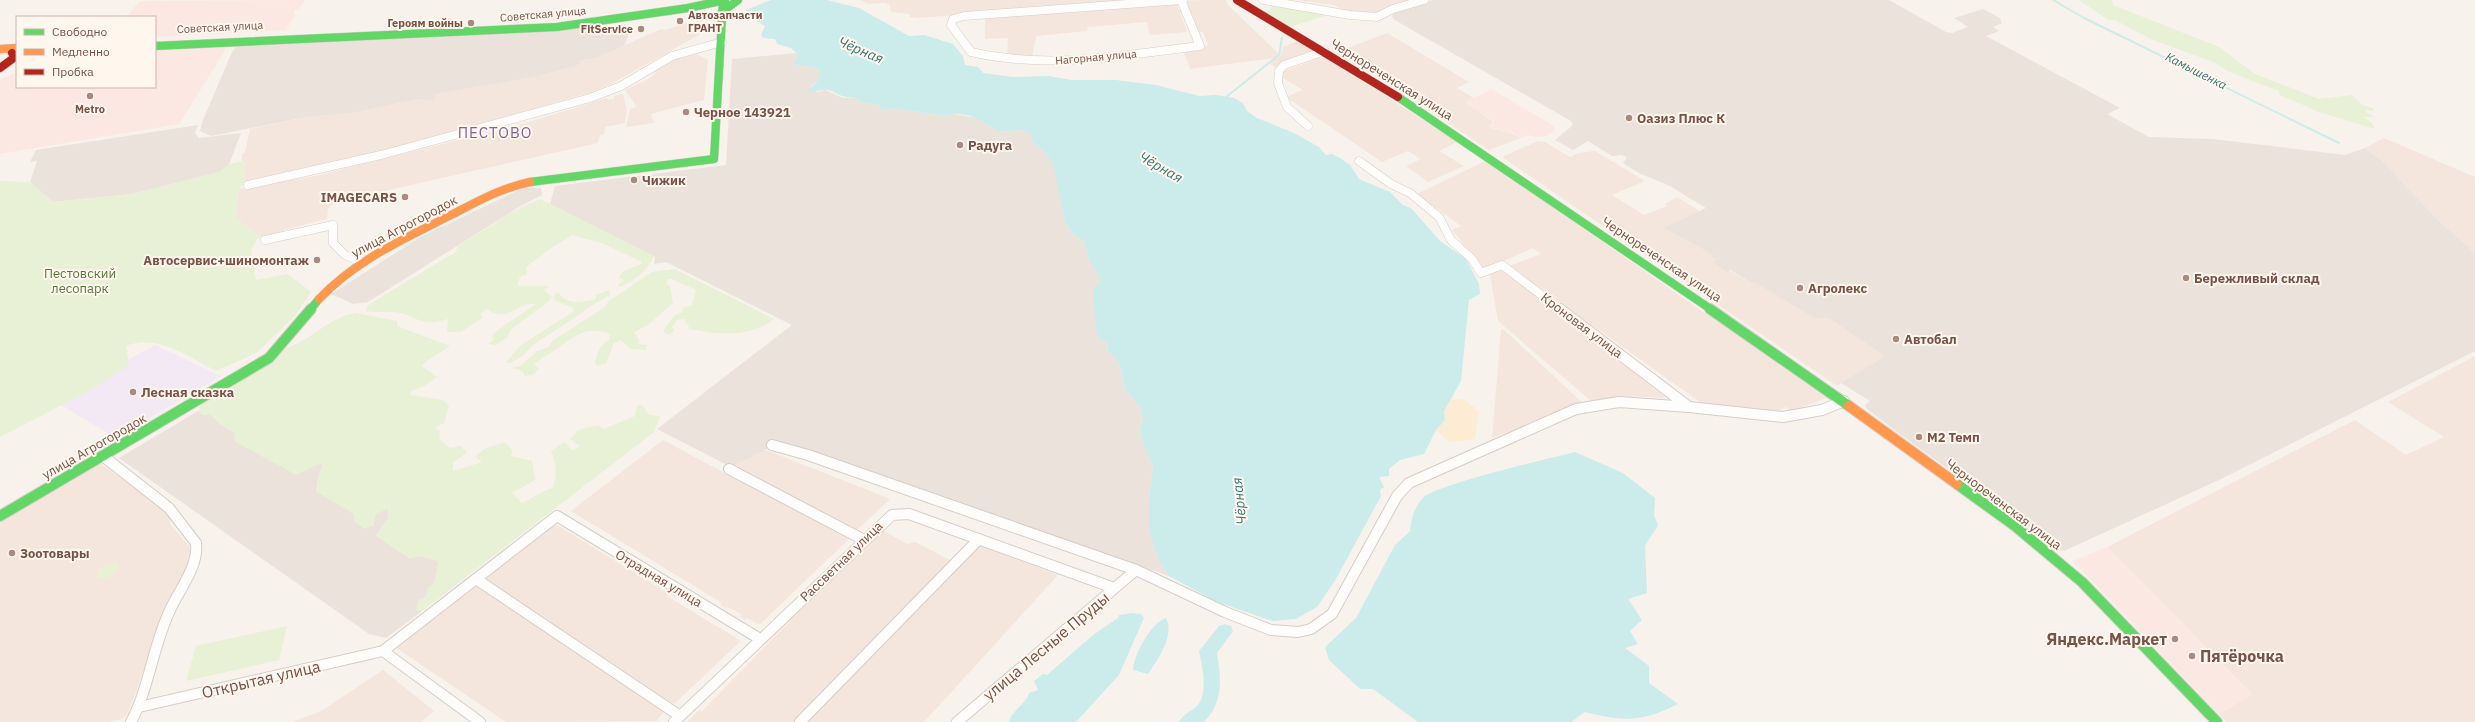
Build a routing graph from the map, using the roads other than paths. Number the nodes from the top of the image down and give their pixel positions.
1 (699, 0) edge
2 (723, 0) edge
3 (738, 0) edge
4 (1182, 0) edge
5 (1237, 0) edge
6 (1262, 0) edge
7 (1424, 0) edge
8 (688, 6) junction
9 (722, 12) junction
10 (156, 42) edge
11 (722, 42) junction
12 (156, 46) edge
13 (0, 49) edge
14 (15, 51) edge
15 (1325, 51) junction
16 (0, 53) edge
17 (0, 68) edge
18 (16, 69) edge
19 (0, 77) edge
20 (1308, 126) dead end
21 (1359, 161) dead end
22 (248, 185) dead end
23 (265, 240) dead end
24 (361, 262) junction
25 (1844, 402) junction
26 (1689, 406) junction
27 (772, 445) dead end
28 (103, 456) junction
29 (729, 469) dead end
30 (0, 516) edge
31 (979, 539) junction
32 (864, 540) junction
33 (1136, 570) junction
34 (476, 579) junction
35 (1114, 588) junction
36 (760, 639) junction
37 (383, 651) junction
38 (139, 707) junction
39 (677, 719) edge
40 (131, 722) edge
41 (480, 722) edge
42 (800, 722) edge
43 (957, 722) edge
44 (2217, 722) edge

1 - 8 street
2 - 8 street, Советская улица
2 - 9 street, улица Агрогородок
3 - 9 street
4 - 4 street, Нагорная улица
5 - 15 street, Чернореченская улица
6 - 7 street
8 - 9 street
8 - 10 street, Советская улица
8 - 12 street, Советская улица
9 - 11 street, улица Агрогородок
11 - 22 street
11 - 24 street, улица Агрогородок
13 - 14 street
14 - 16 street
14 - 17 street
15 - 20 street
15 - 25 street, Чернореченская улица
18 - 19 street
21 - 26 street, Кроновая улица
23 - 24 street
24 - 28 street, улица Агрогородок
25 - 26 street, Кроновая улица
25 - 44 street, Чернореченская улица
26 - 33 street
27 - 33 street
28 - 30 street, улица Агрогородок
28 - 38 street
29 - 32 street
31 - 32 street, Рассветная улица
31 - 35 street, Рассветная улица
31 - 42 street
32 - 36 street, Рассветная улица
33 - 35 street, улица Лесные Пруды
34 - 36 street, Отрадная улица
34 - 37 street
34 - 39 street
35 - 43 street, улица Лесные Пруды
36 - 39 street, Рассветная улица
37 - 38 street, Открытая улица
37 - 41 street
38 - 40 street

